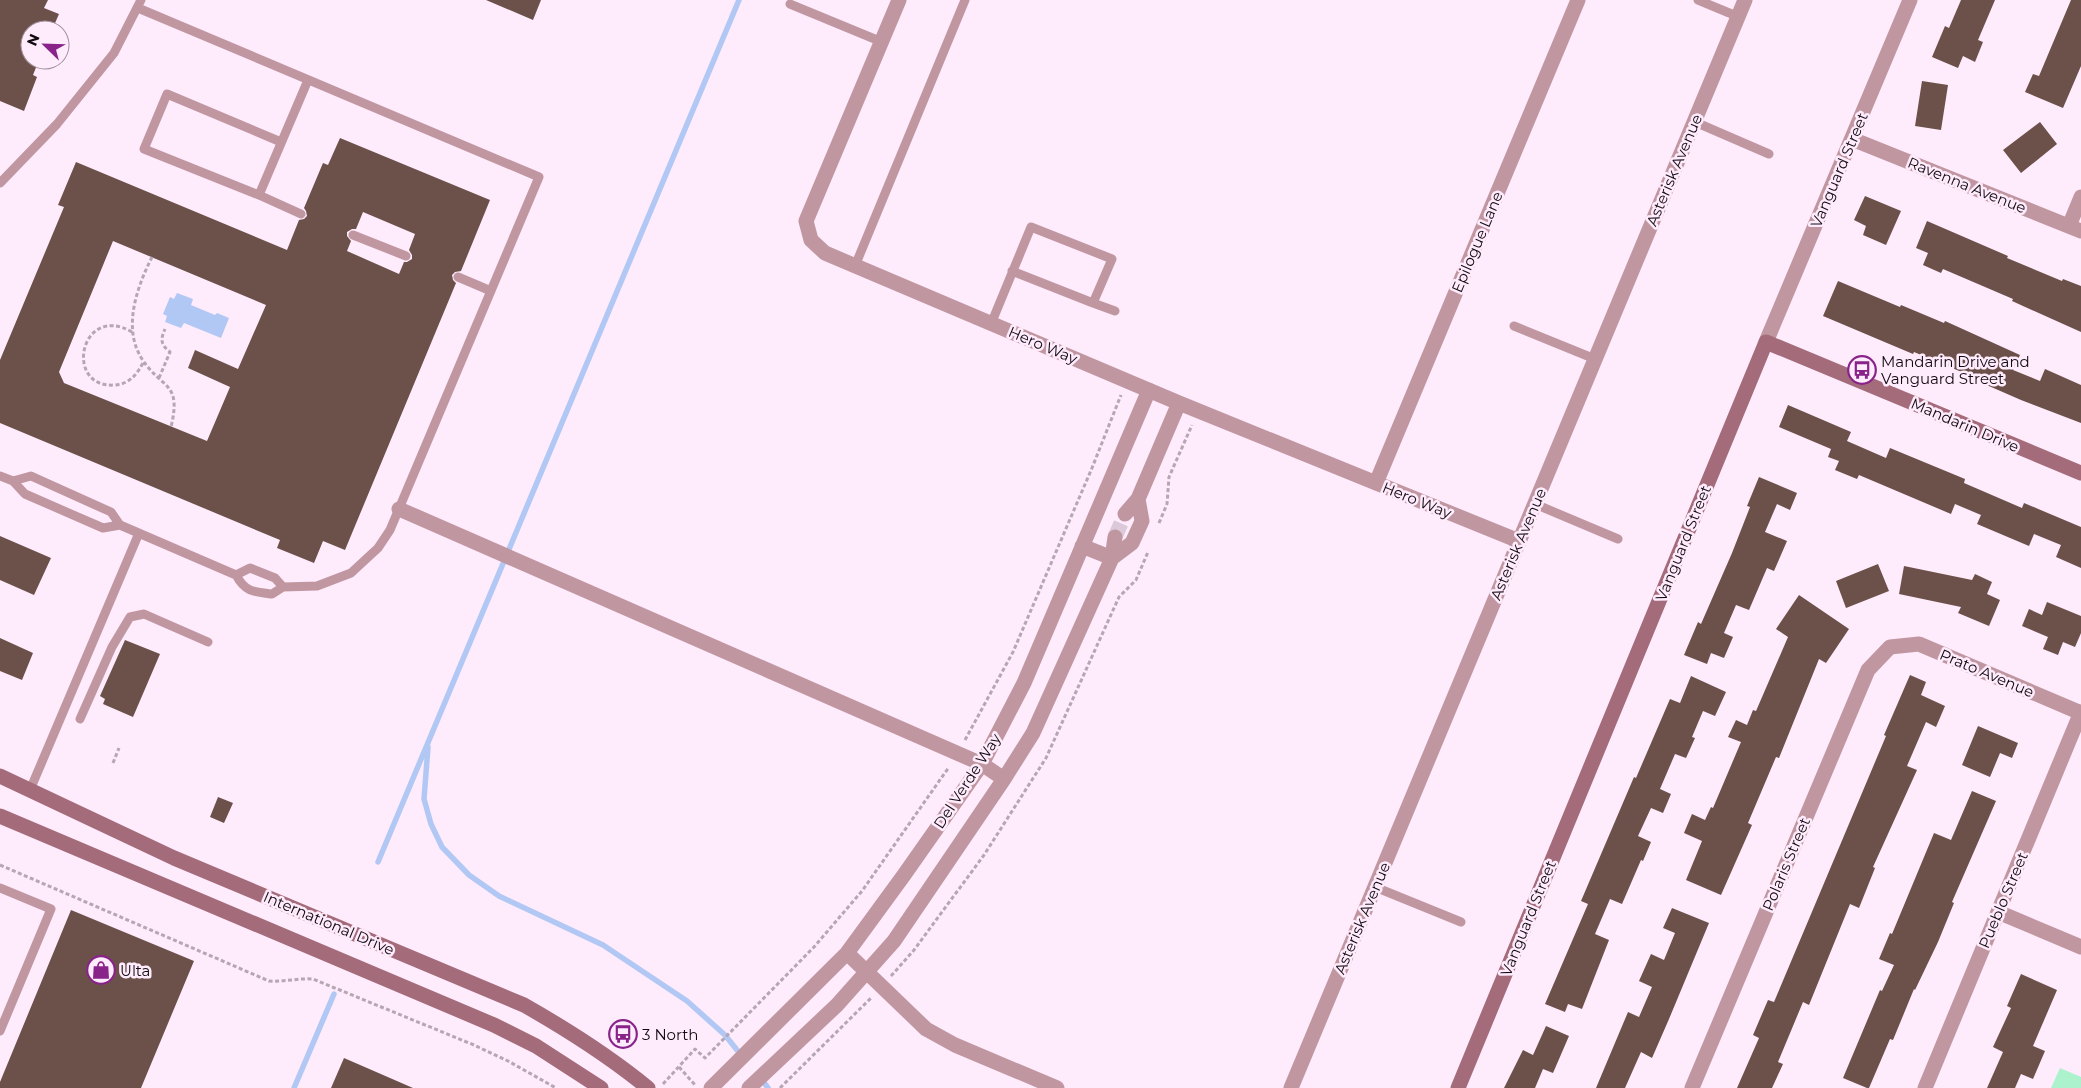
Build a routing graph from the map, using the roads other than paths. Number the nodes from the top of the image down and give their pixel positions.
1 (899, 0) edge
2 (965, 0) edge
3 (1578, 0) edge
4 (1698, 0) edge
5 (1745, 0) edge
6 (1910, 0) edge
7 (140, 4) edge
8 (790, 4) dead end
9 (1738, 16) junction
10 (882, 42) junction
11 (308, 80) junction
12 (1695, 122) junction
13 (1852, 139) junction
14 (282, 142) junction
15 (1769, 154) dead end
16 (0, 183) edge
17 (259, 196) junction
18 (2081, 197) edge
19 (302, 214) dead end
20 (2075, 229) edge
21 (354, 234) dead end
22 (406, 256) dead end
23 (854, 266) junction
24 (1012, 271) junction
25 (458, 277) dead end
26 (491, 291) junction
27 (1094, 303) junction
28 (1115, 312) dead end
29 (991, 324) junction
30 (1514, 326) dead end
31 (1766, 342) junction
32 (1595, 359) junction
33 (1149, 390) junction
34 (1179, 403) junction
35 (2081, 473) edge
36 (0, 476) edge
37 (13, 481) junction
38 (1376, 483) junction
39 (1138, 499) junction
40 (1535, 504) junction
41 (399, 510) junction
42 (1125, 514) tunnel mouth
43 (120, 525) junction
44 (139, 533) junction
45 (1114, 537) tunnel mouth
46 (1618, 539) dead end
47 (1519, 541) junction
48 (1082, 546) junction
49 (1112, 558) junction
50 (236, 575) junction
51 (283, 588) junction
52 (208, 642) dead end
53 (1890, 647) joint
54 (2081, 713) edge
55 (80, 719) dead end
56 (982, 764) junction
57 (0, 776) edge
58 (1004, 779) junction
59 (30, 790) junction
60 (0, 816) edge
61 (1375, 887) junction
62 (0, 888) edge
63 (1998, 912) junction
64 (1460, 922) dead end
65 (2081, 947) edge
66 (847, 953) junction
67 (866, 972) junction
68 (0, 1031) edge
69 (601, 1088) edge
70 (648, 1088) edge
71 (712, 1088) edge
72 (749, 1088) edge
73 (1057, 1088) edge
74 (1291, 1088) edge
75 (1458, 1088) edge
76 (1692, 1088) edge
77 (1924, 1088) edge

1 - 10 street, Hero Way
2 - 23 lane
3 - 38 street, Epilogue Lane
4 - 9 lane
5 - 9 street, Asterisk Avenue
6 - 13 street, Vanguard Street
7 - 11 lane
7 - 16 lane
8 - 10 lane
9 - 12 street, Asterisk Avenue
10 - 23 street, Hero Way
11 - 14 lane
11 - 26 lane
12 - 15 lane
12 - 32 street, Asterisk Avenue
13 - 20 street, Ravenna Avenue
13 - 31 street, Vanguard Street
14 - 17 lane
14 - 17 lane
17 - 19 lane
18 - 20 street
21 - 22 lane
23 - 29 street, Hero Way
24 - 27 lane
24 - 27 lane
24 - 29 lane
25 - 26 lane
26 - 41 lane
27 - 28 lane
29 - 33 street, Hero Way
30 - 32 lane
31 - 35 street, Mandarin Drive
31 - 75 street, Vanguard Street
32 - 40 street, Asterisk Avenue
33 - 34 street, Hero Way
33 - 48 street, Del Verde Way
34 - 38 street, Hero Way
34 - 39 street, Del Verde Way
36 - 37 lane
37 - 43 lane
37 - 43 lane
38 - 47 street, Hero Way
39 - 42 street, Del Verde Way
39 - 49 street, Del Verde Way
40 - 46 lane
40 - 47 street, Asterisk Avenue
41 - 51 lane
41 - 56 street
43 - 44 lane
44 - 50 lane
44 - 59 lane
45 - 49 street, Del Verde Way
47 - 61 street, Asterisk Avenue
48 - 49 street
48 - 56 street, Del Verde Way
49 - 58 street, Del Verde Way
50 - 51 lane
50 - 51 lane
52 - 55 lane
53 - 54 street, Prato Avenue
53 - 76 street, Polaris Street
54 - 63 street, Pueblo Street
56 - 58 street
56 - 66 street, Del Verde Way
57 - 59 street, International Drive
58 - 67 street, Del Verde Way
59 - 70 street, International Drive
60 - 69 street, International Drive
61 - 64 lane
61 - 74 street, Asterisk Avenue
62 - 68 lane
63 - 65 street
63 - 77 street, Pueblo Street
66 - 67 street
66 - 71 street, Del Verde Way
67 - 72 street, Del Verde Way
67 - 73 street

